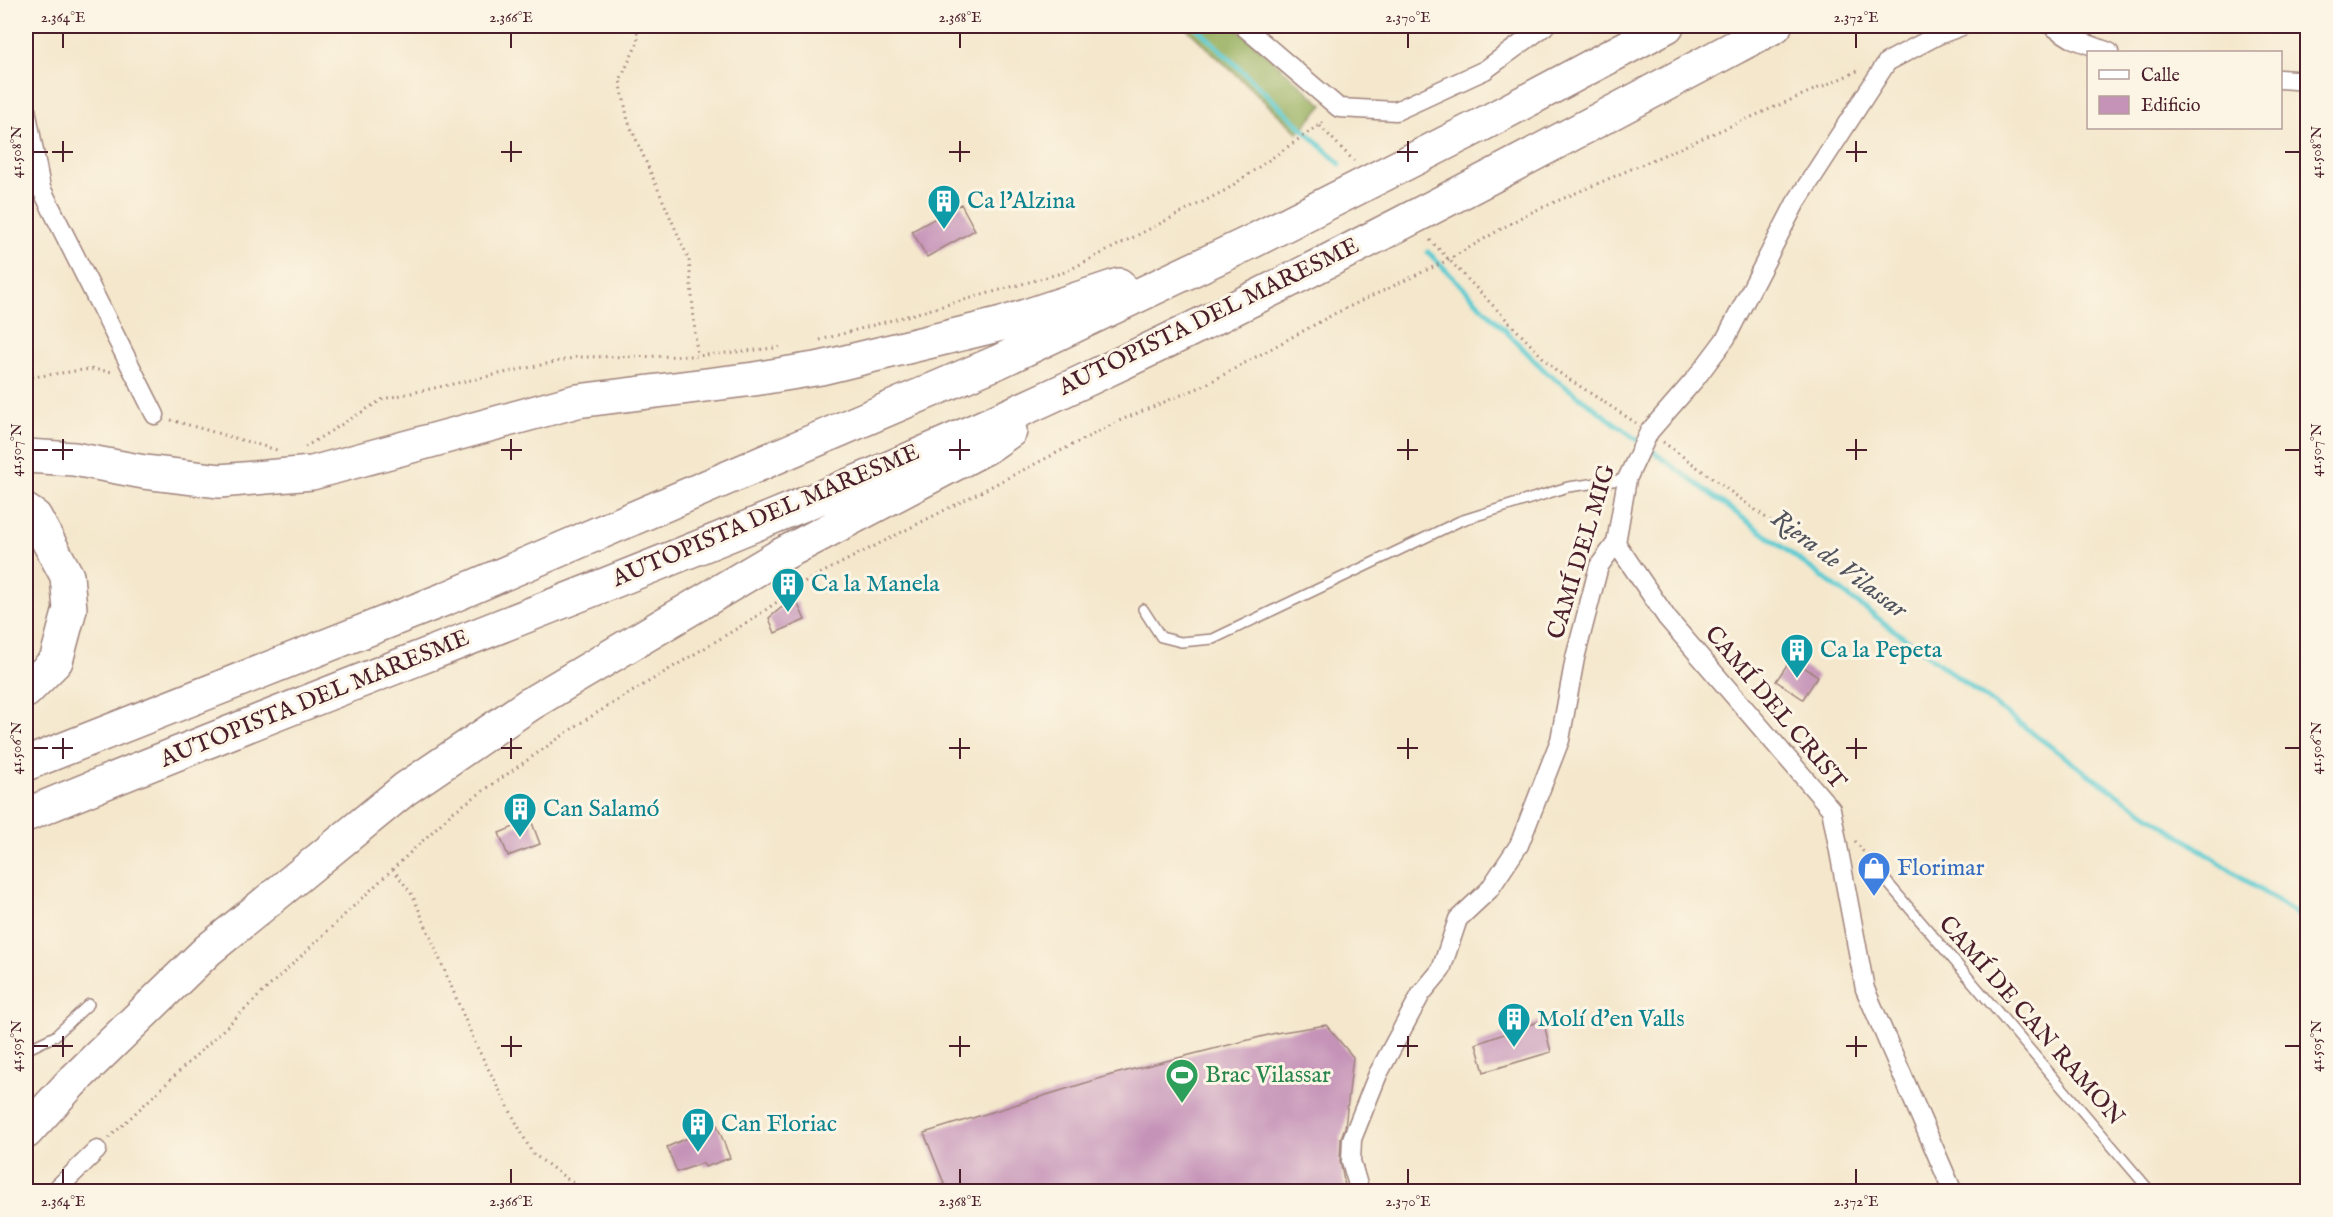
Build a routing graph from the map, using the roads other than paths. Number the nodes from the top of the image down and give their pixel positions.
1 (1243, 26) edge
2 (1545, 26) edge
3 (1667, 26) edge
4 (1775, 26) edge
5 (1962, 26) edge
6 (2052, 26) edge
7 (2106, 51) edge
8 (2282, 79) edge
9 (2307, 81) edge
10 (26, 109) edge
11 (33, 192) edge
12 (1254, 240) junction
13 (1086, 380) junction
14 (155, 415) road end
15 (26, 456) edge
16 (1627, 479) junction
17 (26, 511) edge
18 (1616, 543) junction
19 (1143, 609) dead end
20 (26, 691) edge
21 (26, 764) edge
22 (26, 815) edge
23 (1882, 876) dead end
24 (89, 1005) dead end
25 (26, 1050) edge
26 (26, 1132) edge
27 (97, 1150) road end
28 (54, 1191) edge
29 (1360, 1191) edge
30 (1953, 1191) edge
31 (2151, 1191) edge

1 - 2 street
3 - 12 highway, AUTOPISTA DEL MARESME
4 - 13 highway, AUTOPISTA DEL MARESME
5 - 16 street, CAMÍ DEL MIG
6 - 7 street
8 - 9 street
10 - 11 street
11 - 14 street
12 - 15 highway
12 - 21 highway, AUTOPISTA DEL MARESME
13 - 22 highway, AUTOPISTA DEL MARESME
13 - 26 highway
16 - 18 street, CAMÍ DEL MIG
16 - 19 lane
17 - 20 highway
18 - 29 street, CAMÍ DEL MIG
18 - 30 street, CAMÍ DEL CRIST
23 - 31 lane, CAMÍ DE CAN RAMON
24 - 25 lane
27 - 28 street

